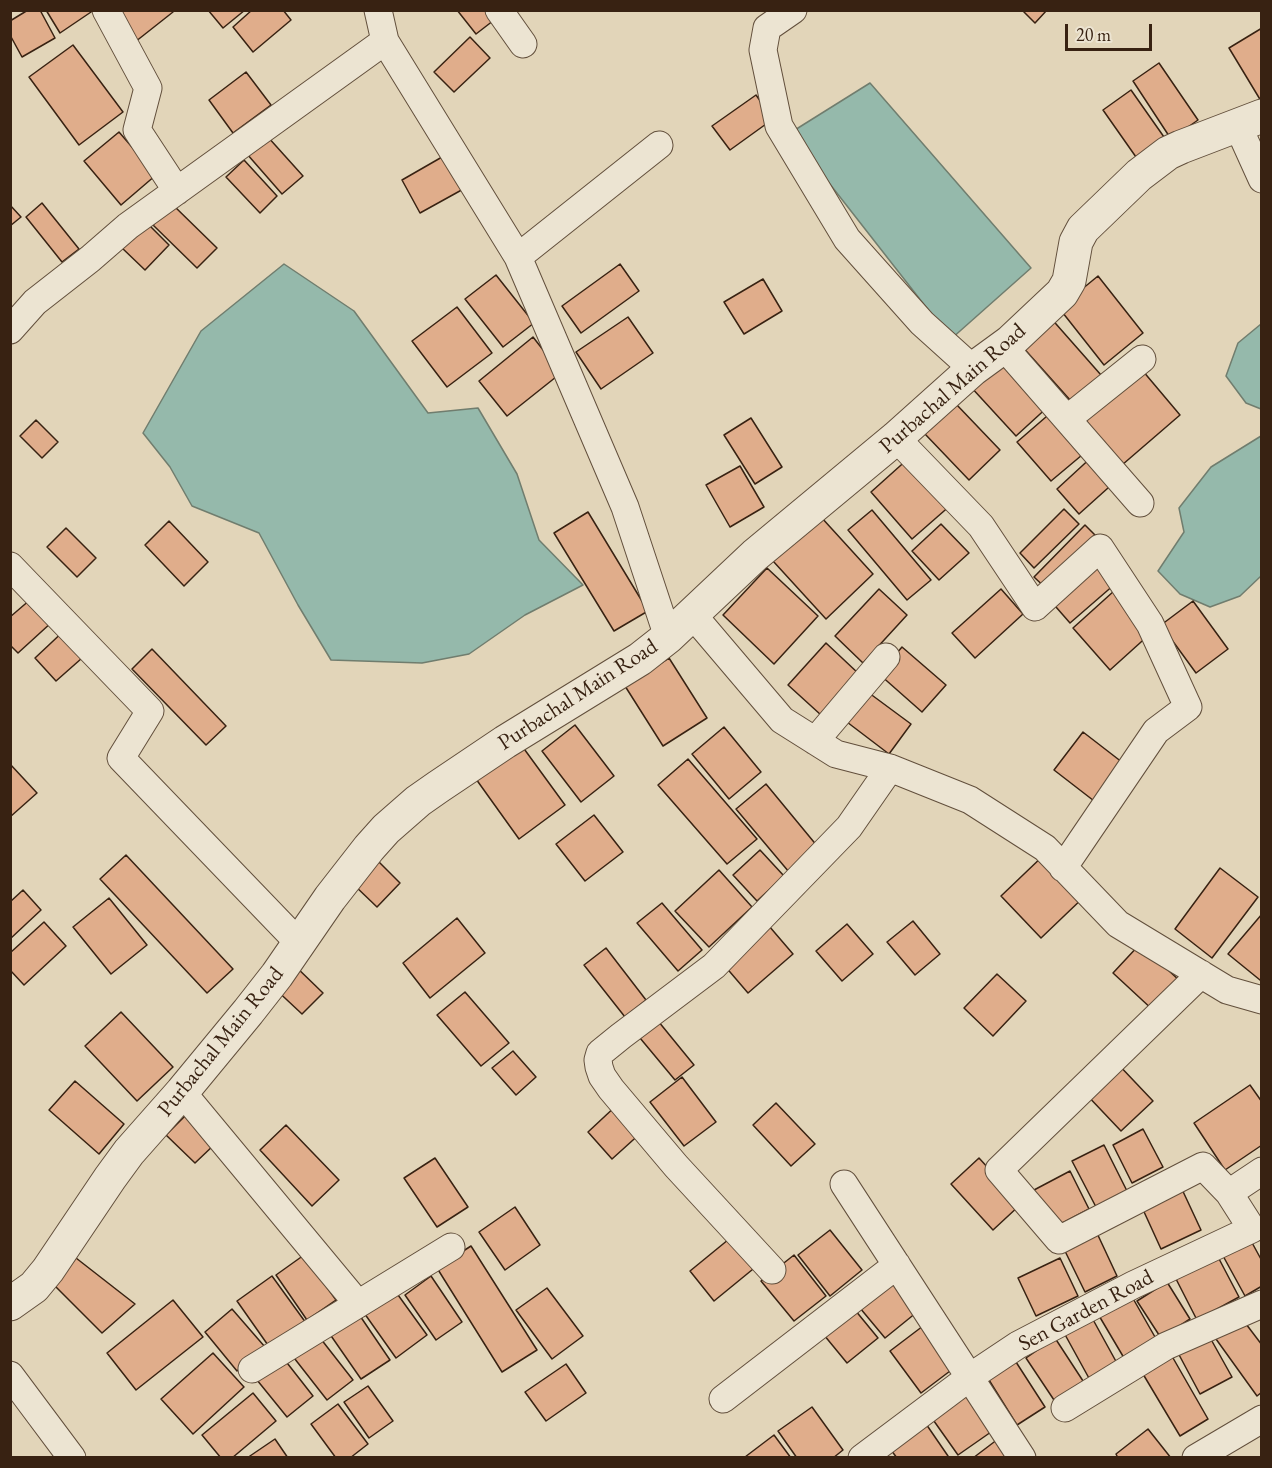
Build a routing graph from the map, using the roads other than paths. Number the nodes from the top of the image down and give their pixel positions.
1 (106, 10) edge
2 (378, 10) edge
3 (499, 10) edge
4 (793, 10) edge
5 (385, 42) junction
6 (523, 44) dead end
7 (1250, 121) edge
8 (659, 146) dead end
9 (1262, 179) edge
10 (177, 191) junction
11 (518, 257) junction
12 (10, 330) edge
13 (1004, 347) junction
14 (1142, 359) dead end
15 (973, 369) junction
16 (1067, 419) junction
17 (896, 438) junction
18 (1140, 503) dead end
19 (10, 566) edge
20 (692, 614) junction
21 (669, 637) junction
22 (886, 657) dead end
23 (815, 741) junction
24 (891, 768) junction
25 (1063, 868) junction
26 (299, 943) junction
27 (1201, 974) junction
28 (1262, 1000) edge
29 (182, 1092) junction
30 (1262, 1171) edge
31 (844, 1184) dead end
32 (1229, 1193) junction
33 (1257, 1237) edge
34 (451, 1248) dead end
35 (897, 1265) junction
36 (772, 1270) dead end
37 (10, 1304) edge
38 (358, 1304) junction
39 (1262, 1304) edge
40 (252, 1369) dead end
41 (10, 1375) edge
42 (970, 1377) junction
43 (723, 1399) dead end
44 (1065, 1408) dead end
45 (1262, 1419) edge
46 (72, 1458) edge
47 (862, 1458) edge
48 (1022, 1458) edge
49 (1197, 1458) edge

1 - 10 street
2 - 5 street
3 - 6 street
4 - 15 street
5 - 10 street
5 - 11 street
7 - 9 street
7 - 13 street, Purbachal Main Road
8 - 11 street
10 - 12 street
11 - 21 street
13 - 15 street, Purbachal Main Road
13 - 16 street
14 - 16 street
15 - 17 street, Purbachal Main Road
16 - 18 street
17 - 20 street, Purbachal Main Road
17 - 25 street
19 - 26 street
20 - 21 street, Purbachal Main Road
20 - 23 street
21 - 26 street, Purbachal Main Road
22 - 23 street
23 - 24 street
24 - 25 street
24 - 36 street
25 - 27 street
26 - 29 street, Purbachal Main Road
27 - 28 street
27 - 32 street, Sen Garden Road
29 - 37 street, Purbachal Main Road
29 - 38 street
30 - 32 street
31 - 35 street
32 - 33 street, Sen Garden Road
33 - 42 street, Sen Garden Road
34 - 38 street
35 - 42 street
35 - 43 street
38 - 40 street
39 - 44 street
41 - 46 street
42 - 47 street, Sen Garden Road
42 - 48 street
45 - 49 street

